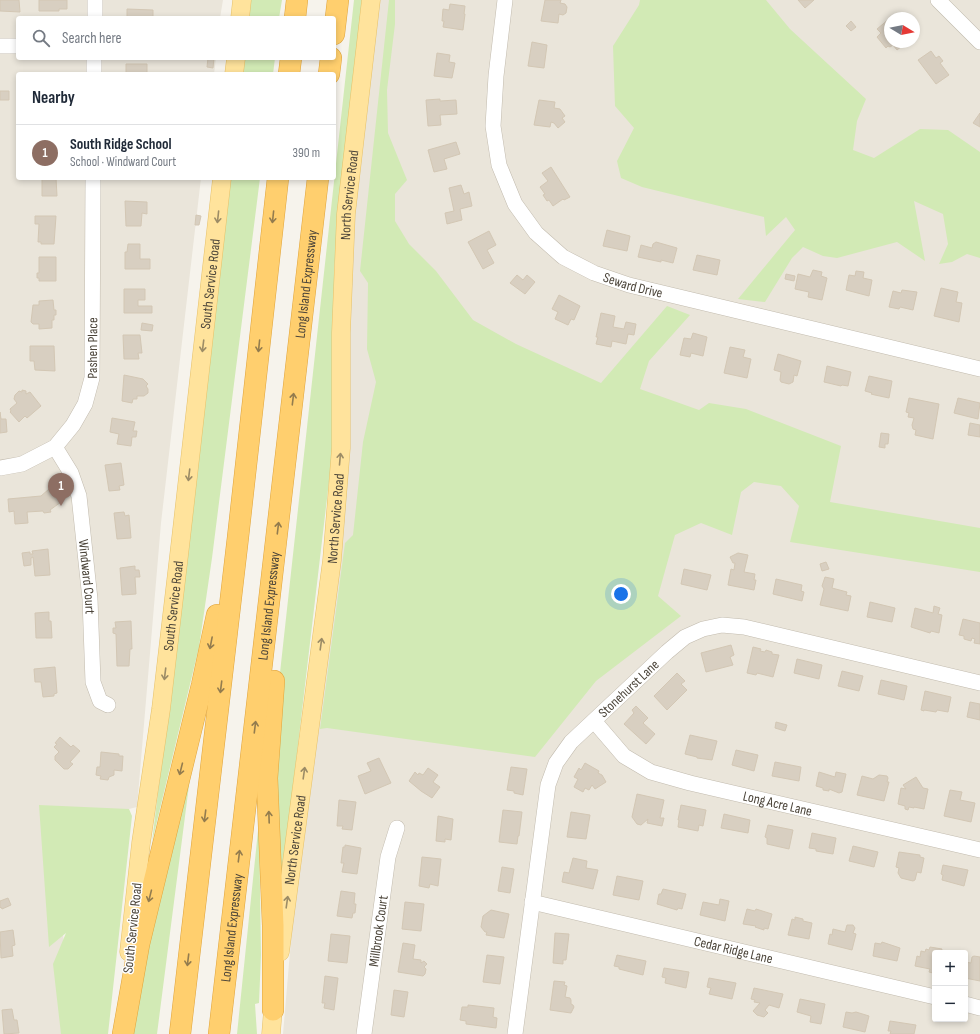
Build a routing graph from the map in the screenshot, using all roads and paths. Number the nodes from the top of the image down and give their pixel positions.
1 (95, 0) edge
2 (242, 0) edge
3 (297, 0) edge
4 (338, 0) edge
5 (371, 0) edge
6 (505, 0) edge
7 (938, 0) edge
8 (95, 16) edge
9 (240, 16) edge
10 (295, 16) edge
11 (336, 17) edge
12 (980, 42) edge
13 (0, 46) edge
14 (16, 46) edge
15 (94, 60) edge
16 (236, 60) edge
17 (291, 60) edge
18 (331, 60) edge
19 (94, 72) edge
20 (234, 72) edge
21 (289, 72) edge
22 (330, 72) edge
23 (93, 180) edge
24 (222, 180) edge
25 (278, 180) edge
26 (318, 180) edge
27 (980, 368) edge
28 (55, 448) junction
29 (0, 468) edge
30 (238, 537) junction
31 (267, 621) junction
32 (980, 683) edge
33 (108, 705) dead end
34 (594, 720) junction
35 (397, 828) dead end
36 (980, 850) edge
37 (532, 902) junction
38 (932, 996) edge
39 (968, 1005) edge
40 (980, 1008) edge
41 (273, 1010) junction
42 (180, 1032) edge
43 (123, 1034) edge
44 (219, 1034) edge
45 (271, 1034) edge
46 (364, 1034) edge
47 (515, 1034) edge

1 - 8 street
2 - 9 main road
3 - 10 highway
4 - 11 highway
41 -> 5 main road, North Service Road
6 - 27 street, Seward Drive
7 - 12 street
13 - 14 street
15 - 19 street
16 - 20 main road
17 - 21 highway
18 - 22 highway
23 - 28 street, Pashen Place
24 -> 43 main road, South Service Road
25 -> 30 highway
31 -> 26 highway, Long Island Expressway
28 - 29 street, Pashen Place
28 - 33 street, Windward Court
30 -> 42 highway
30 -> 43 highway
41 -> 31 highway
44 -> 31 highway, Long Island Expressway
32 - 34 street, Stonehurst Lane
34 - 36 street, Long Acre Lane
34 - 37 street, Stonehurst Lane
35 - 46 street, Millbrook Court
37 - 38 street, Cedar Ridge Lane
37 - 47 street, Stonehurst Lane
39 - 40 street
41 - 45 main road, North Service Road

